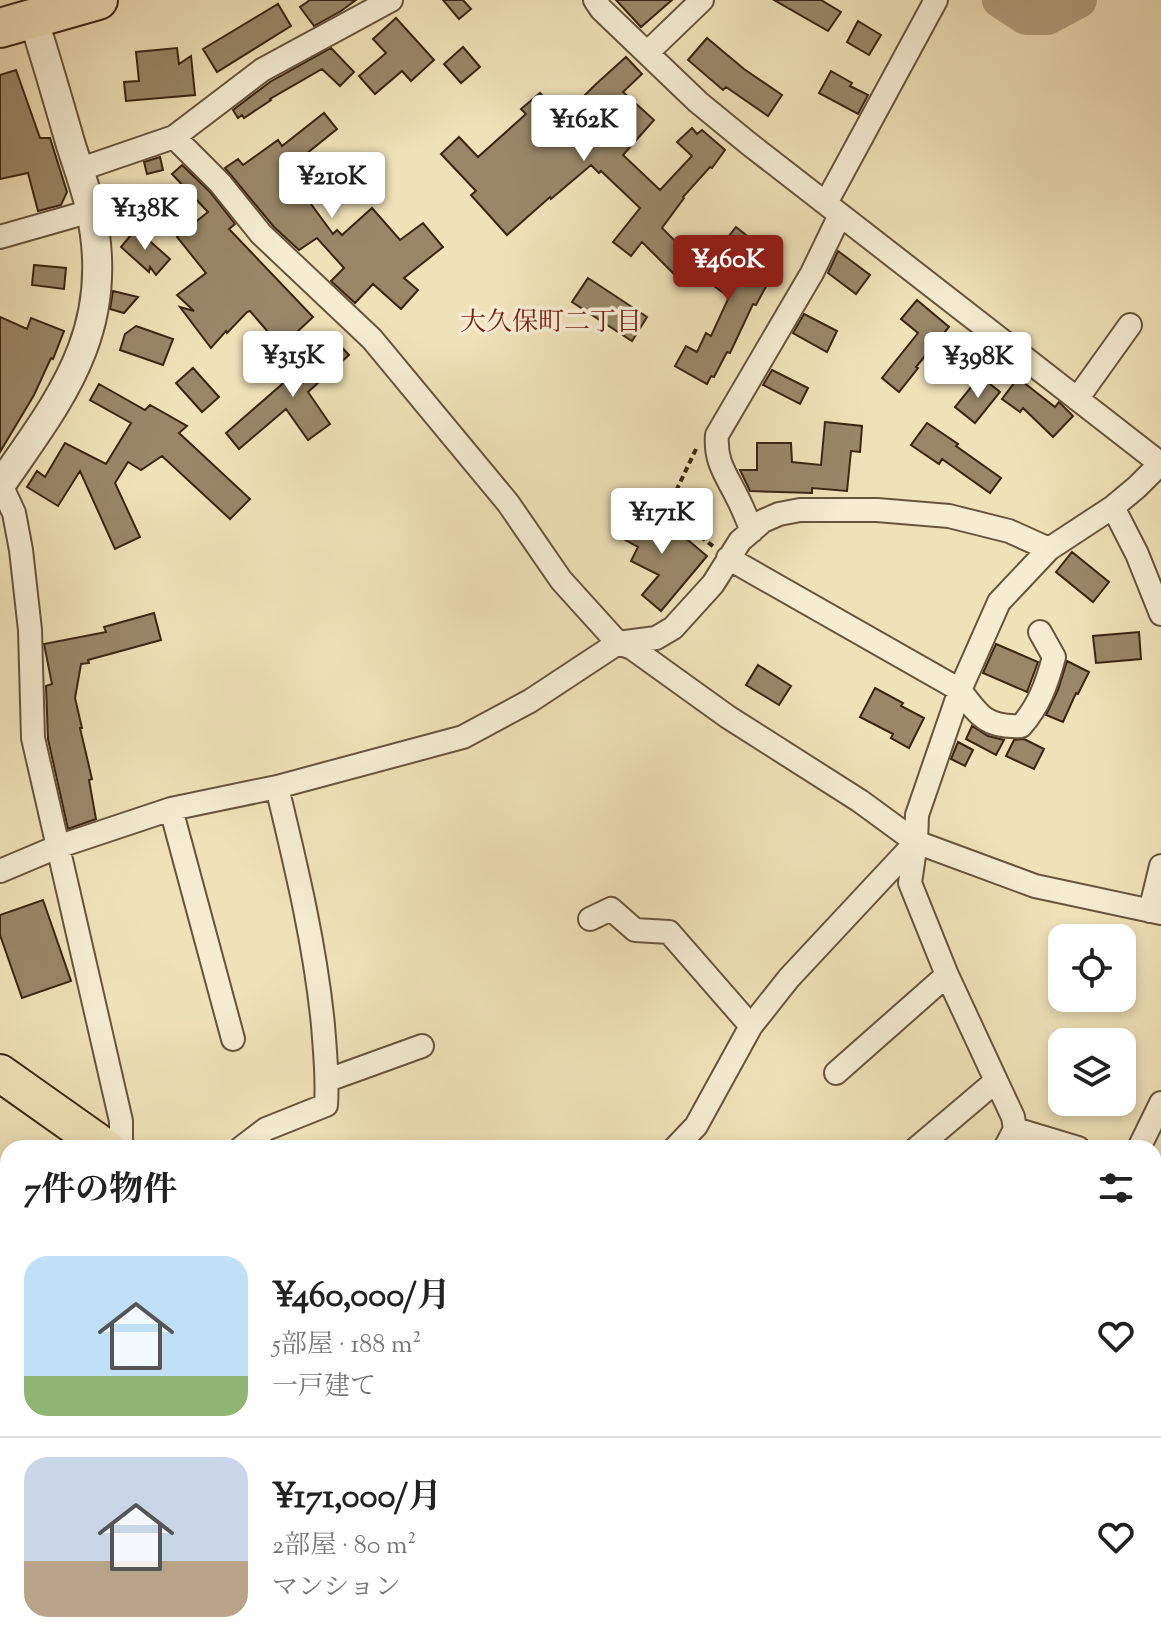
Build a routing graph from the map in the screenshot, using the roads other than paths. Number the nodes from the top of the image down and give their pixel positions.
1 (98, 0) edge
2 (391, 0) edge
3 (595, 0) edge
4 (702, 0) edge
5 (936, 0) edge
6 (21, 15) edge
7 (647, 53) junction
8 (174, 137) junction
9 (78, 170) junction
10 (833, 209) junction
11 (91, 211) junction
12 (0, 237) edge
13 (1130, 325) dead end
14 (1077, 399) junction
15 (1161, 464) edge
16 (1, 486) edge
17 (1113, 507) junction
18 (752, 531) junction
19 (1049, 549) junction
20 (728, 558) junction
21 (754, 573) junction
22 (713, 584) junction
23 (1161, 614) edge
24 (1040, 632) dead end
25 (618, 643) junction
26 (960, 690) junction
27 (277, 787) junction
28 (171, 809) junction
29 (916, 842) junction
30 (57, 847) junction
31 (1161, 866) edge
32 (0, 871) edge
33 (1156, 912) edge
34 (590, 919) dead end
35 (947, 975) junction
36 (751, 1026) junction
37 (233, 1039) dead end
38 (422, 1046) dead end
39 (0, 1073) edge
40 (836, 1073) dead end
41 (328, 1080) junction
42 (996, 1081) junction
43 (1161, 1103) edge
44 (1010, 1139) edge
45 (95, 1140) edge
46 (121, 1140) edge
47 (252, 1140) edge
48 (683, 1140) edge
49 (926, 1140) edge
50 (1143, 1140) edge

1 - 6 highway
2 - 8 street
3 - 7 street
4 - 7 street
5 - 10 street
6 - 9 street
7 - 10 street
8 - 9 street
8 - 25 street
9 - 11 street
10 - 14 street
10 - 18 street
11 - 12 street
11 - 16 street
13 - 14 street
14 - 15 street
15 - 17 street
16 - 30 street
17 - 19 street
17 - 23 street
18 - 19 street
18 - 20 street
19 - 26 street
20 - 21 street
20 - 22 street
21 - 22 street
21 - 26 street
22 - 25 street
24 - 26 street
25 - 27 street
25 - 29 street
26 - 29 street
27 - 28 street
27 - 41 street
28 - 30 street
28 - 37 street
29 - 33 street
29 - 35 street
29 - 36 street
30 - 32 street
30 - 46 street
31 - 33 street
34 - 36 street
35 - 40 street
35 - 42 street
36 - 48 street
38 - 41 street
39 - 45 main road
41 - 47 street
42 - 44 street
42 - 49 street
43 - 50 street

